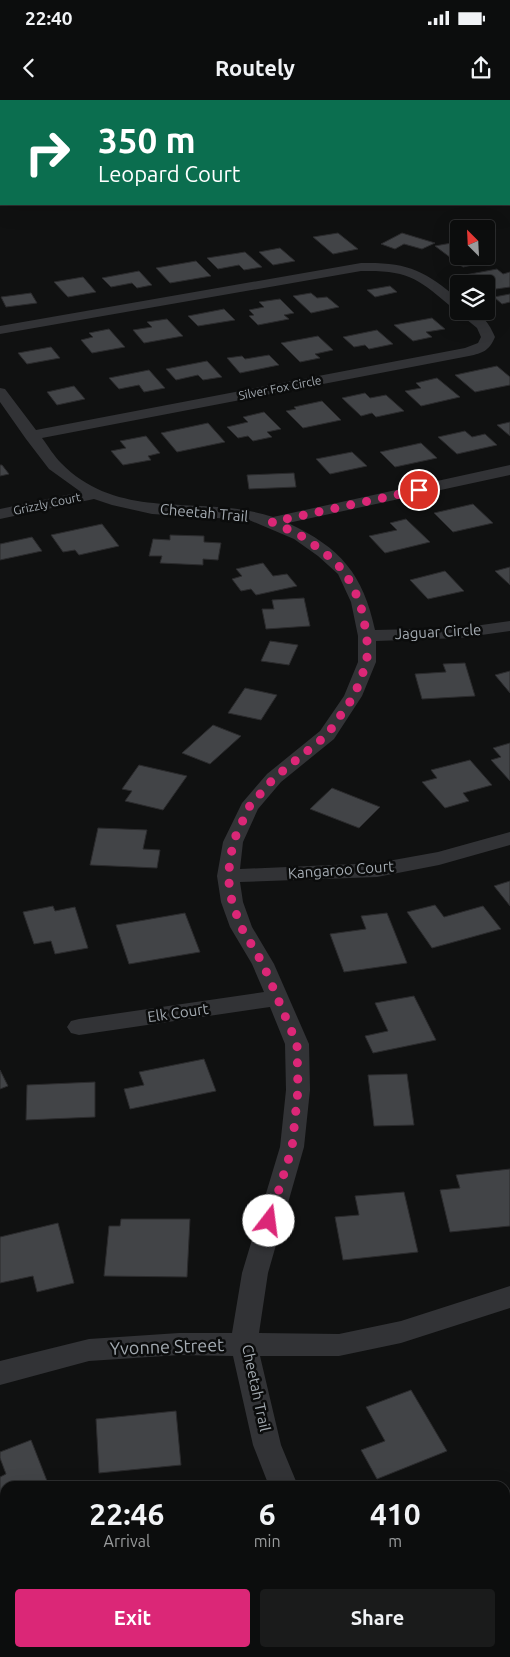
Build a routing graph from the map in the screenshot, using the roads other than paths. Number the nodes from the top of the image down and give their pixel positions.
1 (450, 299) edge
2 (475, 320) edge
3 (0, 330) edge
4 (0, 392) edge
5 (32, 436) junction
6 (510, 470) edge
7 (95, 494) junction
8 (0, 514) edge
9 (272, 522) junction
10 (510, 626) edge
11 (367, 636) junction
12 (510, 838) edge
13 (228, 876) junction
14 (278, 998) junction
15 (79, 1027) dead end
16 (510, 1297) edge
17 (244, 1345) junction
18 (0, 1373) edge
19 (281, 1481) edge

1 - 3 street
2 - 5 street, Silver Fox Circle
4 - 5 street, Cheetah Trail
5 - 7 street, Cheetah Trail
6 - 9 street
7 - 8 street, Grizzly Court
7 - 9 street, Cheetah Trail
9 - 11 street, Cheetah Trail
10 - 11 street, Jaguar Circle
11 - 13 street, Cheetah Trail
12 - 13 street, Kangaroo Court
13 - 14 street, Cheetah Trail
14 - 15 street, Elk Court
14 - 17 street, Cheetah Trail
16 - 17 street, Yvonne Street
17 - 18 street, Yvonne Street
17 - 19 street, Cheetah Trail

